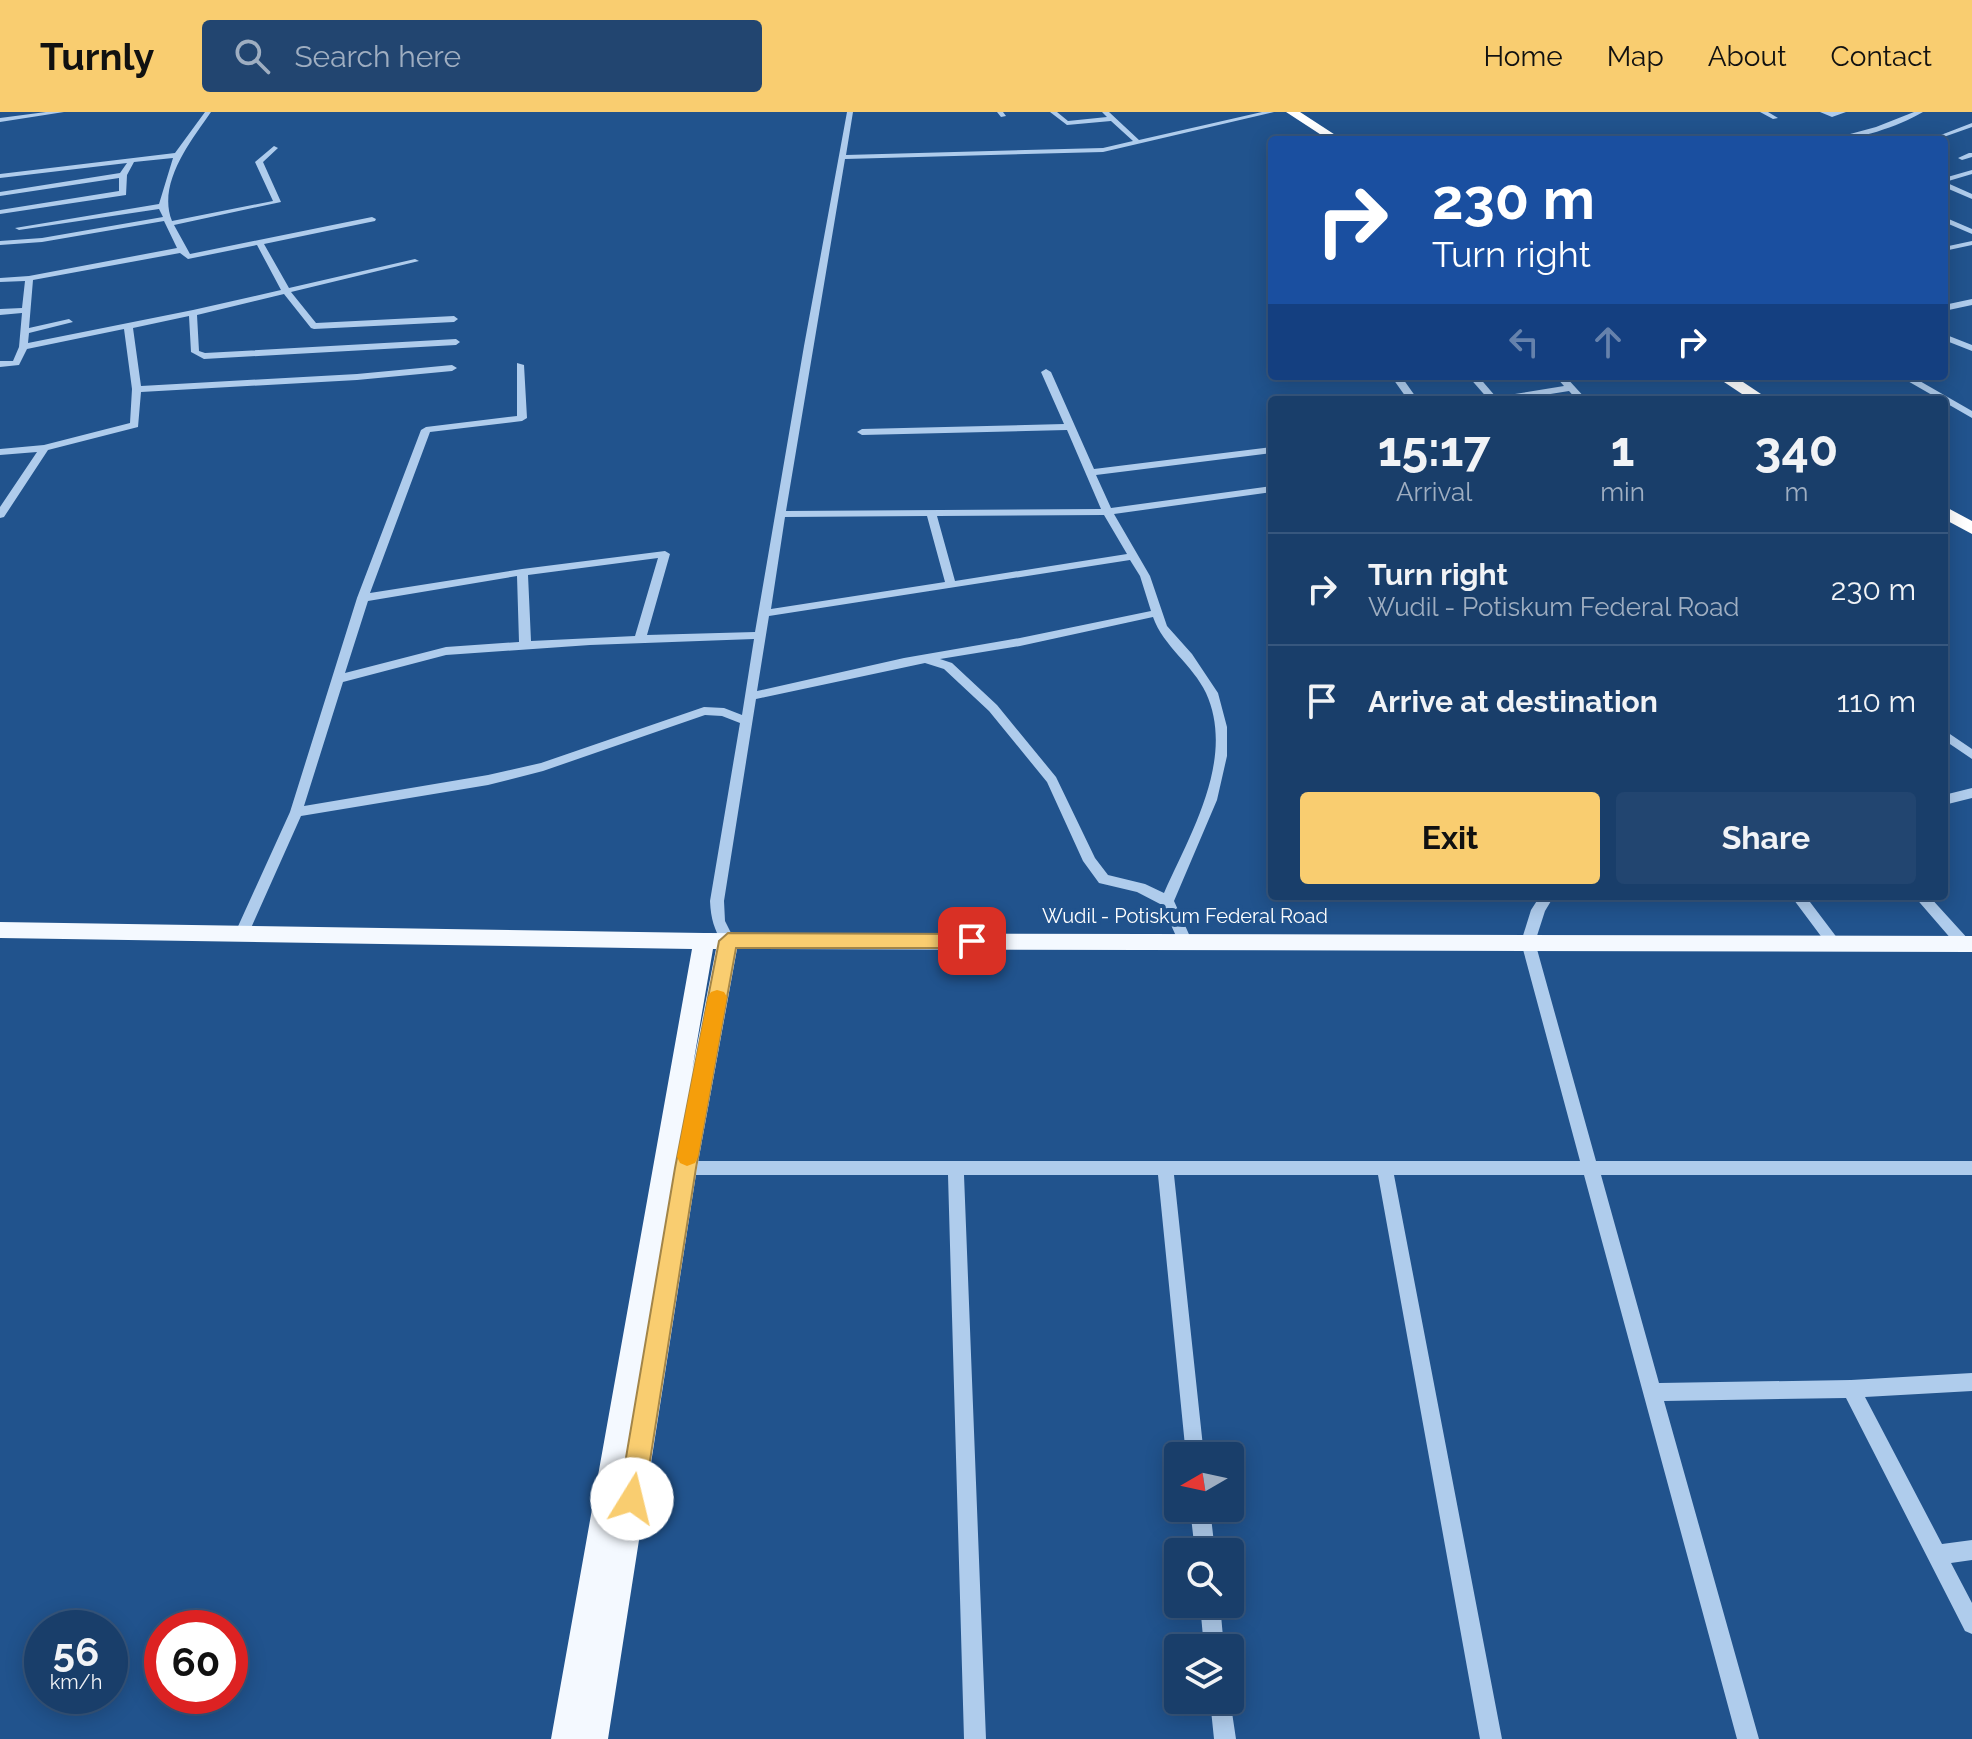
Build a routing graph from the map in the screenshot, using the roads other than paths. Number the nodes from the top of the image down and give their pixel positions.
1 (61, 112) edge
2 (208, 112) edge
3 (850, 112) edge
4 (1053, 112) edge
5 (1271, 112) edge
6 (1292, 112) edge
7 (1763, 112) edge
8 (1823, 112) edge
9 (1843, 112) edge
10 (1920, 112) edge
11 (1107, 116) edge
12 (1775, 118) dead end
13 (0, 123) edge
14 (1972, 125) edge
15 (1331, 136) edge
16 (1848, 136) edge
17 (1942, 136) edge
18 (1139, 143) junction
19 (274, 148) dead end
20 (177, 155) junction
21 (1972, 155) edge
22 (842, 157) junction
23 (1962, 158) dead end
24 (132, 160) junction
25 (77, 166) junction
26 (1972, 172) edge
27 (123, 175) junction
28 (0, 176) edge
29 (1948, 181) edge
30 (73, 182) junction
31 (1948, 184) edge
32 (19, 191) junction
33 (0, 194) edge
34 (1972, 197) edge
35 (72, 200) junction
36 (162, 206) junction
37 (21, 209) junction
38 (0, 212) edge
39 (372, 219) dead end
40 (170, 220) junction
41 (1948, 221) edge
42 (19, 228) junction
43 (1972, 232) edge
44 (259, 241) junction
45 (1972, 243) edge
46 (2, 245) edge
47 (1948, 248) edge
48 (181, 250) junction
49 (415, 261) dead end
50 (29, 278) junction
51 (0, 280) edge
52 (286, 291) junction
53 (1972, 302) edge
54 (1948, 307) edge
55 (26, 310) junction
56 (0, 312) edge
57 (193, 313) junction
58 (454, 319) dead end
59 (69, 322) dead end
60 (128, 326) junction
61 (24, 332) junction
62 (1948, 339) edge
63 (456, 342) dead end
64 (23, 347) junction
65 (1972, 348) edge
66 (0, 364) edge
67 (520, 365) dead end
68 (452, 368) dead end
69 (1046, 372) dead end
70 (1477, 380) edge
71 (1564, 380) edge
72 (1730, 380) edge
73 (1911, 380) edge
74 (1571, 388) junction
75 (137, 389) junction
76 (1491, 396) edge
77 (1520, 396) edge
78 (1578, 396) edge
79 (1756, 396) edge
80 (1939, 396) edge
81 (1948, 401) edge
82 (1972, 415) edge
83 (1071, 427) junction
84 (862, 432) dead end
85 (44, 448) junction
86 (1268, 451) edge
87 (0, 452) edge
88 (1089, 473) junction
89 (1268, 490) edge
90 (1107, 512) junction
91 (781, 514) junction
92 (1948, 514) edge
93 (0, 515) edge
94 (932, 515) junction
95 (1972, 529) edge
96 (1131, 557) junction
97 (522, 572) junction
98 (951, 585) junction
99 (363, 598) junction
100 (765, 613) junction
101 (1157, 613) junction
102 (761, 635) junction
103 (640, 639) junction
104 (525, 644) junction
105 (925, 659) junction
106 (338, 679) junction
107 (752, 696) junction
108 (748, 722) junction
109 (1948, 737) edge
110 (1972, 755) edge
111 (1972, 793) edge
112 (1948, 799) edge
113 (296, 812) junction
114 (1544, 900) edge
115 (1800, 900) edge
116 (1925, 900) edge
117 (1167, 901) junction
118 (0, 930) edge
119 (242, 933) junction
120 (716, 941) junction
121 (1185, 941) junction
122 (1528, 942) junction
123 (1834, 943) junction
124 (1968, 944) edge
125 (956, 1167) junction
126 (685, 1168) junction
127 (1165, 1168) junction
128 (1385, 1168) junction
129 (1972, 1168) edge
130 (1589, 1169) junction
131 (1972, 1382) edge
132 (1851, 1389) junction
133 (1651, 1392) junction
134 (1194, 1442) edge
135 (1972, 1550) edge
136 (1936, 1555) junction
137 (1972, 1624) edge
138 (1222, 1714) edge
139 (566, 1739) edge
140 (593, 1739) edge
141 (975, 1739) edge
142 (1225, 1739) edge
143 (1491, 1739) edge
144 (1748, 1739) edge

1 - 13 street
2 - 20 street
3 - 22 street
4 - 11 street
5 - 18 street
6 - 15 highway
7 - 12 street
8 - 9 street
10 - 16 street
11 - 18 street
14 - 17 street
18 - 22 street
19 - 40 street
20 - 24 street
20 - 36 street
21 - 23 street
22 - 91 street
24 - 25 street
24 - 27 street
25 - 28 street
25 - 30 street
26 - 29 street
27 - 30 street
27 - 35 street
30 - 32 street
30 - 35 street
31 - 34 street
32 - 33 street
32 - 37 street
35 - 37 street
36 - 40 street
36 - 42 street
37 - 38 street
37 - 42 street
39 - 44 street
40 - 46 street
40 - 48 street
41 - 43 street
42 - 46 street
44 - 48 street
44 - 52 street
45 - 47 street
48 - 50 street
49 - 52 street
50 - 51 street
50 - 55 street
52 - 57 street
52 - 58 street
53 - 54 street
55 - 56 street
55 - 61 street
57 - 60 street
57 - 63 street
59 - 61 street
60 - 64 street
60 - 75 street
61 - 64 street
62 - 65 street
64 - 66 street
67 - 99 street
68 - 75 street
69 - 83 street
70 - 76 street
71 - 74 street
72 - 79 highway
73 - 80 street
74 - 77 street
74 - 78 street
75 - 85 street
81 - 82 street
83 - 84 street
83 - 88 street
85 - 87 street
85 - 93 street
86 - 88 street
88 - 90 street
89 - 90 street
90 - 94 street
90 - 96 street
91 - 94 street
91 - 100 street
92 - 95 highway
94 - 98 street
96 - 98 street
96 - 101 street
97 - 99 street
97 - 103 street
97 - 104 street
98 - 100 street
99 - 106 street
100 - 102 street
101 - 105 street
101 - 117 street
102 - 103 street
102 - 107 street
103 - 104 street
104 - 106 street
105 - 107 street
105 - 117 street
106 - 113 street
107 - 108 street
108 - 113 street
108 - 120 street
109 - 110 street
111 - 112 street
113 - 119 street
114 - 122 street
115 - 123 street
116 - 124 street
117 - 121 street
118 - 119 main road, Wudil - Potiskum Federal Road
119 - 120 main road, Wudil - Potiskum Federal Road
120 - 121 main road, Wudil - Potiskum Federal Road
120 - 126 main road
120 - 139 main road
121 - 122 main road, Wudil - Potiskum Federal Road
122 - 123 main road, Wudil - Potiskum Federal Road
122 - 130 street
123 - 124 main road, Wudil - Potiskum Federal Road
125 - 126 street
125 - 127 street
125 - 141 street
126 - 140 main road
127 - 128 street
127 - 134 street
128 - 130 street
128 - 143 street
129 - 130 street
130 - 133 street
131 - 132 street
132 - 133 street
132 - 136 street
133 - 144 street
135 - 136 street
136 - 137 street
138 - 142 street

